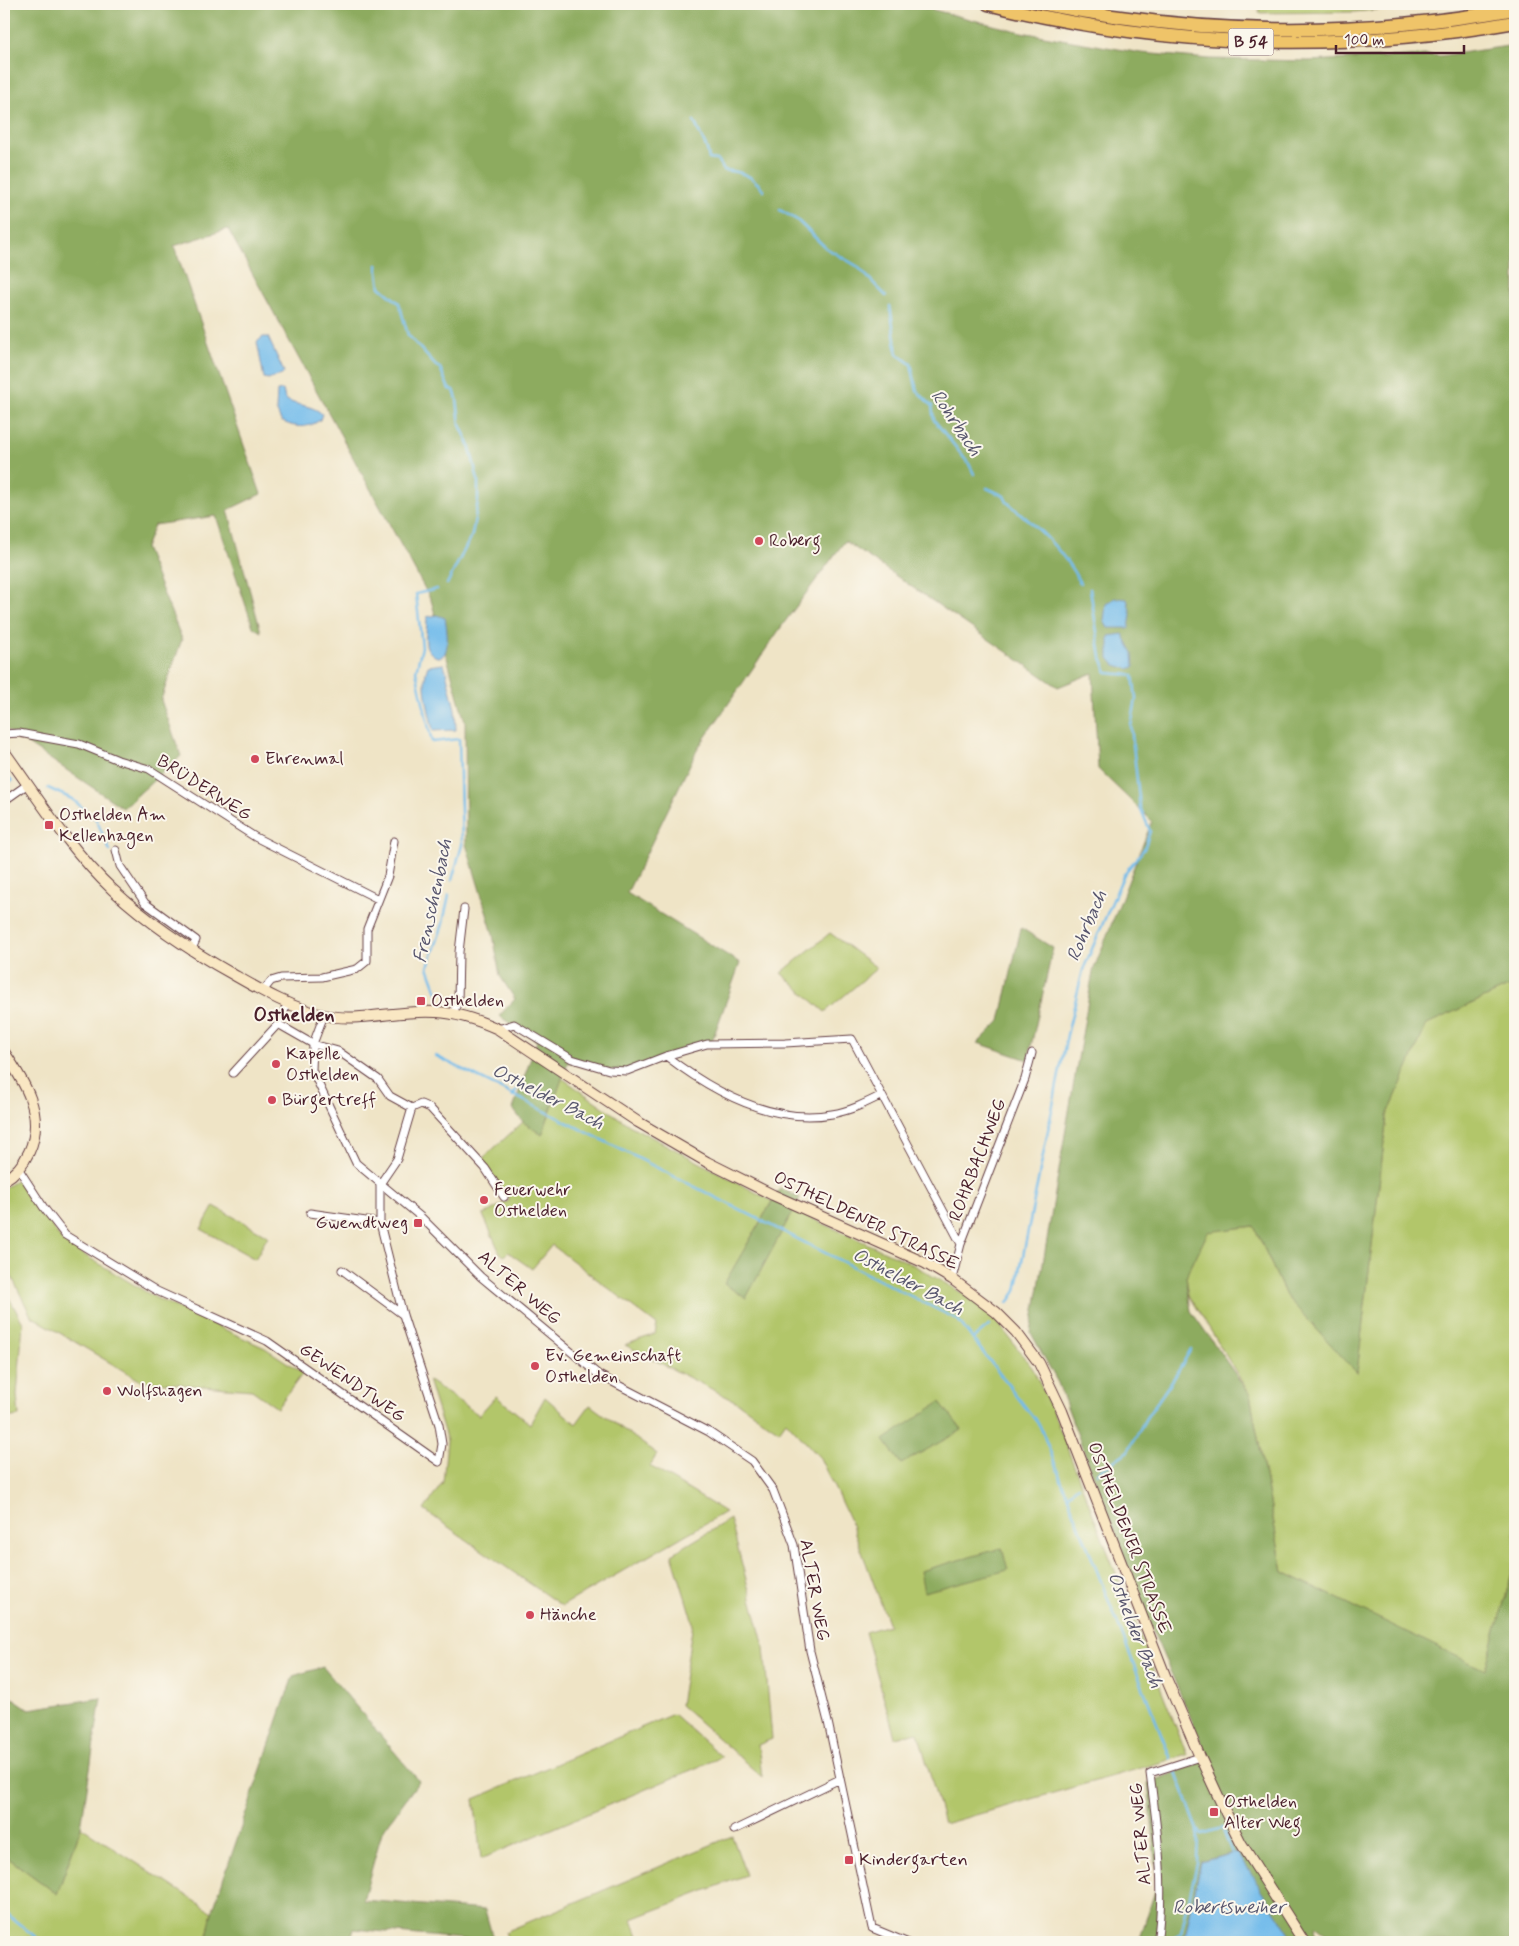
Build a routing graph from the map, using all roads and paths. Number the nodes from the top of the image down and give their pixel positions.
1 (988, 4) edge
2 (1045, 4) edge
3 (1515, 9) edge
4 (1515, 22) edge
5 (4, 734) edge
6 (4, 751) edge
7 (28, 784) junction
8 (4, 801) edge
9 (394, 841) dead end
10 (116, 850) dead end
11 (378, 899) junction
12 (464, 909) dead end
13 (191, 951) junction
14 (262, 991) junction
15 (288, 1003) junction
16 (453, 1014) junction
17 (324, 1015) junction
18 (278, 1024) junction
19 (498, 1029) junction
20 (313, 1044) junction
21 (4, 1052) edge
22 (1032, 1053) dead end
23 (666, 1056) junction
24 (233, 1073) dead end
25 (882, 1095) junction
26 (412, 1108) junction
27 (18, 1168) junction
28 (4, 1180) edge
29 (380, 1184) junction
30 (504, 1197) dead end
31 (310, 1213) dead end
32 (380, 1223) junction
33 (961, 1244) junction
34 (342, 1270) dead end
35 (952, 1279) junction
36 (403, 1315) junction
37 (1200, 1757) junction
38 (840, 1778) junction
39 (734, 1830) dead end
40 (906, 1942) edge
41 (1157, 1942) edge
42 (1304, 1942) edge

1 - 4 highway, B 54
2 - 3 highway, B 54
5 - 11 street, BRÜDERWEG
6 - 7 main road, OSTHELDENER STRASSE
7 - 8 street
7 - 13 main road, OSTHELDENER STRASSE
9 - 11 street
10 - 13 street
11 - 14 street
12 - 16 street
13 - 14 main road, OSTHELDENER STRASSE
14 - 15 main road, OSTHELDENER STRASSE
15 - 17 main road, OSTHELDENER STRASSE
15 - 18 street
16 - 17 main road, OSTHELDENER STRASSE
16 - 19 main road, OSTHELDENER STRASSE
17 - 20 street, ALTER WEG
18 - 20 street
18 - 24 street
19 - 23 street
19 - 35 main road, OSTHELDENER STRASSE
20 - 26 street
20 - 29 street, ALTER WEG
21 - 27 main road
22 - 33 street, ROHRBACHWEG
23 - 25 street
23 - 25 street
25 - 33 street
26 - 29 street
26 - 30 street
27 - 28 main road
27 - 36 street, GEWENDTWEG
29 - 32 street, GEWENDTWEG
29 - 38 street, ALTER WEG
31 - 32 street
32 - 36 street, GEWENDTWEG
33 - 35 street, ROHRBACHWEG
34 - 36 street
35 - 37 main road, OSTHELDENER STRASSE
37 - 41 street, ALTER WEG
37 - 42 main road, OSTHELDENER STRASSE
38 - 39 street
38 - 40 street, ALTER WEG

